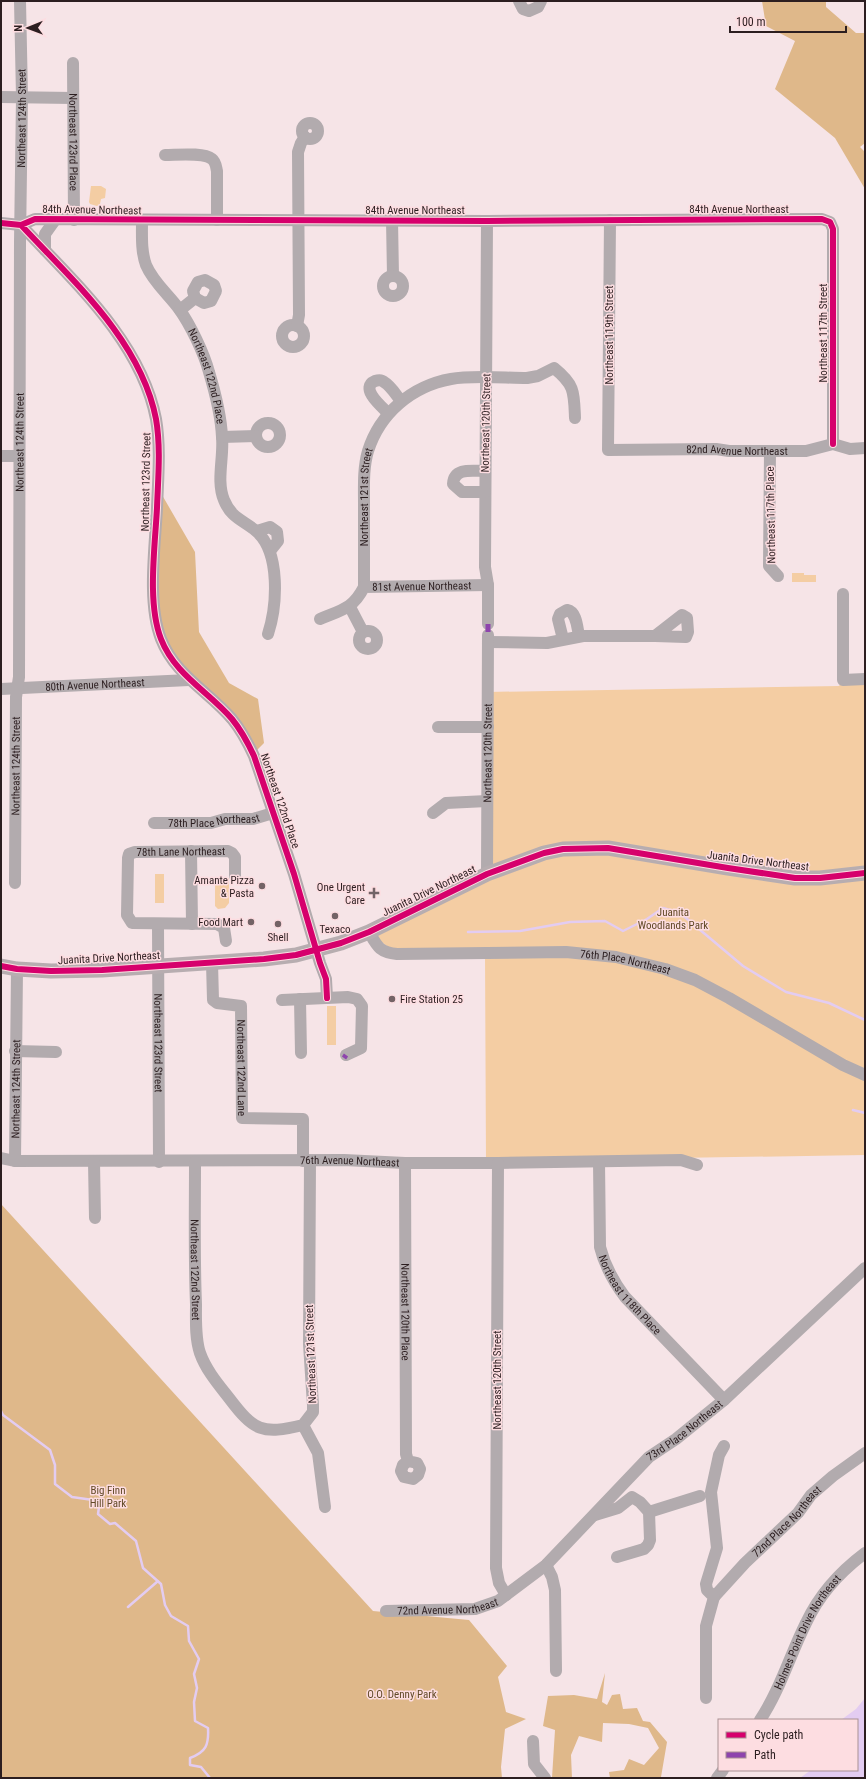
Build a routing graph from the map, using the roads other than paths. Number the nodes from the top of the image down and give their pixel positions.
1 (20, 1) edge
2 (519, 1) edge
3 (541, 1) edge
4 (73, 63) dead end
5 (1, 97) edge
6 (22, 97) junction
7 (73, 98) junction
8 (305, 137) dead end
9 (165, 155) dead end
10 (55, 220) junction
11 (74, 220) junction
12 (142, 220) junction
13 (217, 220) junction
14 (299, 220) junction
15 (392, 220) junction
16 (610, 220) junction
17 (486, 221) junction
18 (1, 222) edge
19 (830, 222) joint
20 (21, 225) junction
21 (45, 250) junction
22 (393, 276) dead end
23 (195, 298) dead end
24 (180, 310) junction
25 (297, 326) dead end
26 (487, 378) junction
27 (395, 407) junction
28 (575, 418) dead end
29 (256, 436) dead end
30 (222, 437) junction
31 (833, 444) junction
32 (865, 448) edge
33 (608, 450) joint
34 (770, 452) junction
35 (1, 456) edge
36 (19, 456) junction
37 (486, 471) junction
38 (485, 492) junction
39 (778, 576) dead end
40 (488, 585) junction
41 (364, 587) junction
42 (843, 594) dead end
43 (350, 607) junction
44 (320, 619) dead end
45 (363, 632) dead end
46 (488, 633) junction
47 (268, 634) dead end
48 (579, 636) junction
49 (655, 636) dead end
50 (563, 639) junction
51 (865, 679) edge
52 (189, 680) junction
53 (1, 689) edge
54 (17, 689) junction
55 (438, 727) dead end
56 (488, 727) junction
57 (487, 802) junction
58 (273, 813) junction
59 (433, 813) dead end
60 (154, 823) dead end
61 (191, 852) junction
62 (865, 873) edge
63 (487, 874) junction
64 (235, 876) dead end
65 (15, 883) dead end
66 (158, 924) junction
67 (192, 924) junction
68 (369, 932) junction
69 (226, 941) dead end
70 (316, 950) junction
71 (212, 963) junction
72 (1, 966) edge
73 (159, 966) junction
74 (17, 969) junction
75 (327, 998) junction
76 (300, 999) junction
77 (282, 1000) dead end
78 (15, 1051) junction
79 (56, 1052) dead end
80 (301, 1053) dead end
81 (346, 1055) dead end
82 (865, 1075) edge
83 (1, 1158) edge
84 (15, 1161) junction
85 (306, 1161) junction
86 (94, 1162) junction
87 (159, 1162) junction
88 (195, 1162) junction
89 (599, 1162) junction
90 (405, 1163) junction
91 (498, 1163) junction
92 (697, 1165) dead end
93 (95, 1218) dead end
94 (865, 1268) edge
95 (724, 1400) junction
96 (303, 1425) junction
97 (724, 1446) dead end
98 (865, 1453) edge
99 (408, 1461) dead end
100 (700, 1496) dead end
101 (325, 1507) dead end
102 (649, 1512) junction
103 (595, 1515) junction
104 (865, 1553) edge
105 (617, 1557) dead end
106 (546, 1565) junction
107 (506, 1595) junction
108 (714, 1597) junction
109 (386, 1610) dead end
110 (556, 1671) dead end
111 (706, 1698) dead end
112 (761, 1719) edge
113 (533, 1741) dead end
114 (545, 1778) edge

1 - 6 street, Northeast 124th Street
2 - 3 street
4 - 7 street, Northeast 123rd Place
5 - 6 street
6 - 7 street
6 - 20 street, Northeast 124th Street
7 - 11 street, Northeast 123rd Place
8 - 14 street
9 - 13 street
10 - 11 street, 84th Avenue Northeast
10 - 20 street, 84th Avenue Northeast
10 - 21 street, 84th Avenue Northeast
11 - 12 street, 84th Avenue Northeast
12 - 13 street, 84th Avenue Northeast
12 - 24 street, Northeast 122nd Place
13 - 14 street, 84th Avenue Northeast
14 - 15 street, 84th Avenue Northeast
14 - 25 street
15 - 17 street, 84th Avenue Northeast
15 - 22 street
16 - 17 street, 84th Avenue Northeast
16 - 19 street, 84th Avenue Northeast
16 - 33 street, Northeast 119th Street
17 - 26 street, Northeast 120th Street
18 - 20 street, 84th Avenue Northeast
19 - 31 street, Northeast 117th Street
20 - 21 street, Northeast 123rd Street
20 - 36 street, Northeast 124th Street
21 - 52 street, Northeast 123rd Street
23 - 24 street
24 - 30 street, Northeast 122nd Place
26 - 27 street
26 - 28 street
26 - 37 street, Northeast 120th Street
27 - 27 street
27 - 41 street, Northeast 121st Street
29 - 30 street
30 - 47 street, Northeast 122nd Place
31 - 32 street, 82nd Avenue Northeast
31 - 34 street, 82nd Avenue Northeast
33 - 34 street, 82nd Avenue Northeast
34 - 39 street, Northeast 117th Place
35 - 36 street
36 - 54 street, Northeast 124th Street
37 - 38 street, Northeast 120th Street
37 - 38 street
38 - 40 street, Northeast 120th Street
40 - 41 street, 81st Avenue Northeast
40 - 46 street, Northeast 120th Street
41 - 43 street, 81st Avenue Northeast
42 - 51 street
43 - 44 street
43 - 45 street
46 - 50 street
46 - 56 street, Northeast 120th Street
48 - 49 street
48 - 50 street
48 - 50 street
52 - 54 street, 80th Avenue Northeast
52 - 58 street, Northeast 122nd Place
53 - 54 street, 80th Avenue Northeast
54 - 65 street, Northeast 124th Street
55 - 56 street
56 - 57 street, Northeast 120th Street
57 - 59 street
57 - 63 street, Northeast 120th Street
58 - 60 street, 78th Place Northeast
58 - 70 street, Northeast 122nd Place
61 - 64 street, 78th Lane Northeast
61 - 66 street, 78th Lane Northeast
61 - 67 street
62 - 63 main road, Juanita Drive Northeast
63 - 68 main road, Juanita Drive Northeast
66 - 67 street
66 - 73 street, Northeast 123rd Street
67 - 69 street
68 - 70 main road, Juanita Drive Northeast
68 - 82 street, 76th Place Northeast
70 - 71 main road, Juanita Drive Northeast
70 - 75 street, Northeast 122nd Place
71 - 73 main road, Juanita Drive Northeast
71 - 85 street, Northeast 122nd Lane
72 - 74 main road, Juanita Drive Northeast
73 - 74 main road, Juanita Drive Northeast
73 - 87 street, Northeast 123rd Street
74 - 78 street, Northeast 124th Street
75 - 76 street
75 - 81 street
76 - 77 street
76 - 80 street
78 - 79 street
78 - 84 street, Northeast 124th Street
83 - 84 street, 76th Avenue Northeast
84 - 86 street, 76th Avenue Northeast
85 - 88 street, 76th Avenue Northeast
85 - 90 street, 76th Avenue Northeast
85 - 96 street, Northeast 121st Street
86 - 87 street, 76th Avenue Northeast
86 - 93 street
87 - 88 street, 76th Avenue Northeast
88 - 96 street, Northeast 122nd Street
89 - 91 street, 76th Avenue Northeast
89 - 92 street, 76th Avenue Northeast
89 - 95 street, Northeast 118th Place
90 - 91 street, 76th Avenue Northeast
90 - 99 street, Northeast 120th Place
91 - 107 street, Northeast 120th Street
94 - 95 street, 73rd Place Northeast
95 - 103 street, 73rd Place Northeast
96 - 101 street
97 - 108 street
98 - 108 street, 72nd Place Northeast
100 - 102 street
102 - 103 street
102 - 105 street
103 - 106 street, 73rd Place Northeast
104 - 112 street, Holmes Point Drive Northeast
106 - 107 street, 73rd Place Northeast
106 - 110 street
107 - 109 street, 72nd Avenue Northeast
108 - 111 street
113 - 114 street

